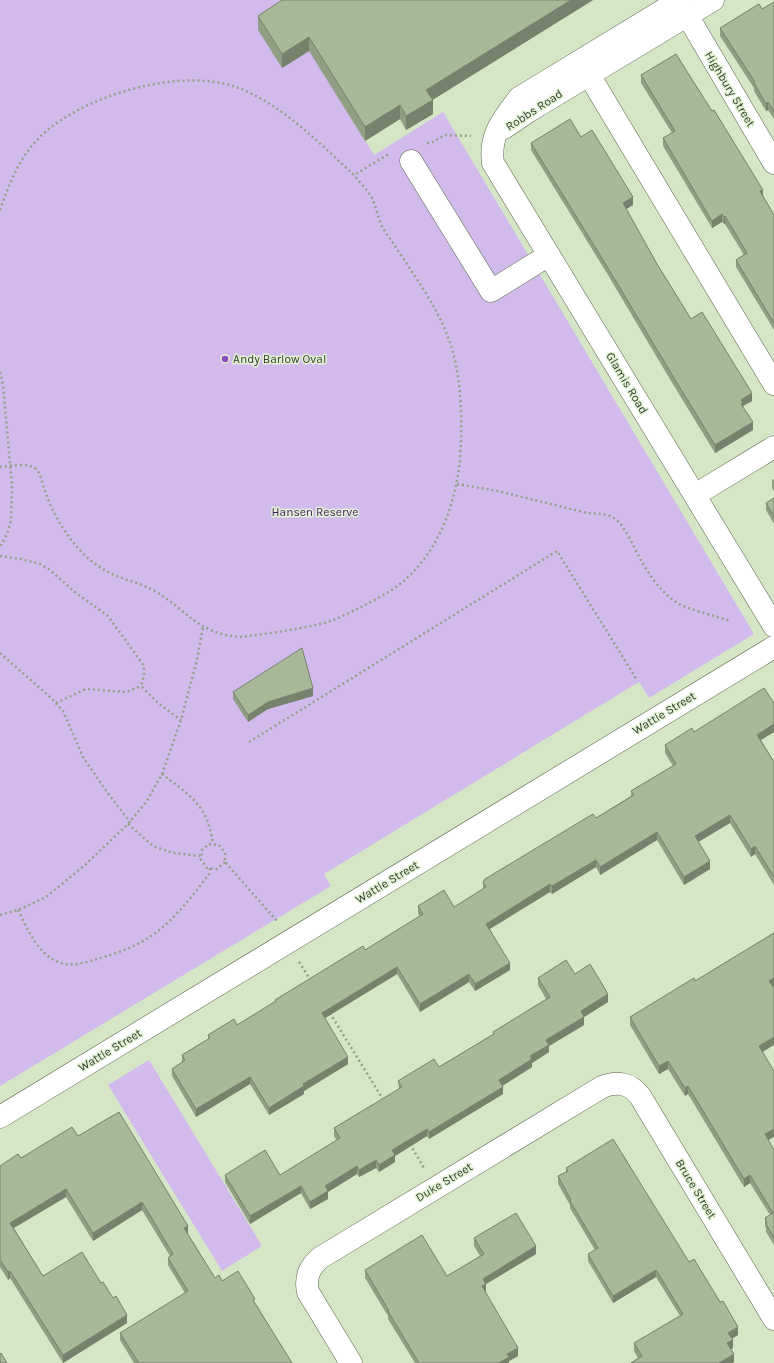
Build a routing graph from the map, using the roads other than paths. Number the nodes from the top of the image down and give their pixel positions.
1 (713, 0) edge
2 (683, 8) edge
3 (589, 75) junction
4 (494, 137) junction
5 (411, 161) road end
6 (774, 163) edge
7 (549, 255) junction
8 (774, 384) edge
9 (774, 447) edge
10 (695, 495) junction
11 (774, 626) edge
12 (774, 647) edge
13 (602, 1087) joint
14 (0, 1117) edge
15 (774, 1319) edge
16 (351, 1363) edge

1 - 2 street, Robbs Road
2 - 3 street, Robbs Road
2 - 4 street, Robbs Road
2 - 6 street, Highbury Street
3 - 4 street, Robbs Road
3 - 8 street
4 - 7 street, Glamis Road
5 - 7 street
7 - 10 street, Glamis Road
9 - 10 street
10 - 11 street, Glamis Road
12 - 14 street, Wattle Street
13 - 15 street, Bruce Street
13 - 16 street, Duke Street

